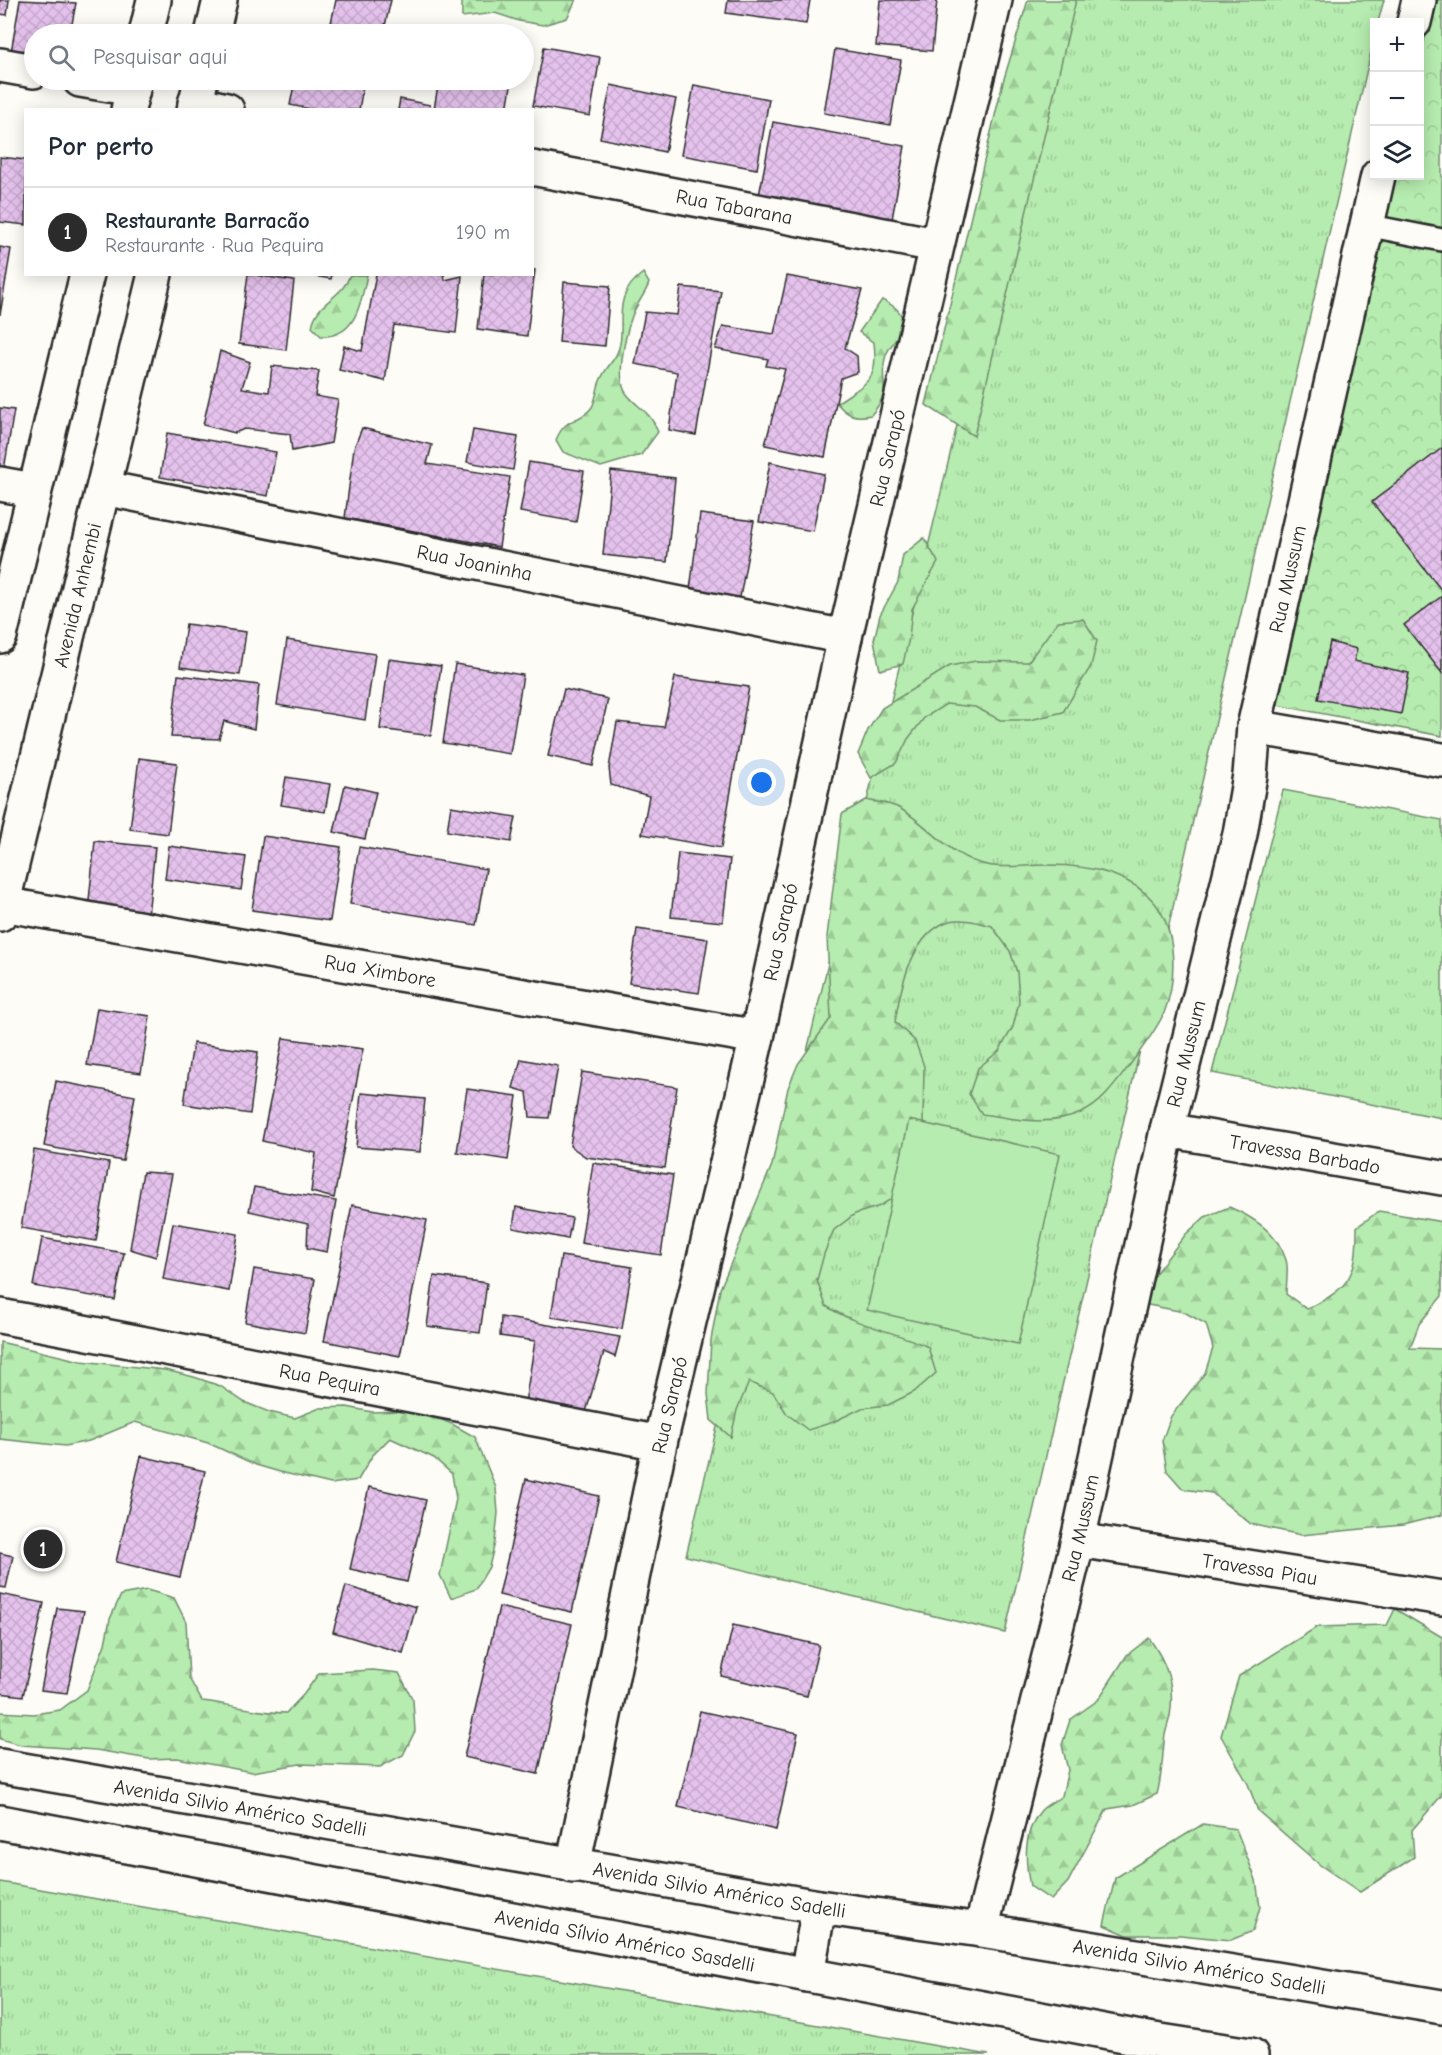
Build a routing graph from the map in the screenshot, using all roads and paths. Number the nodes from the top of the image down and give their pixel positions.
1 (154, 0) edge
2 (220, 0) edge
3 (995, 0) edge
4 (1419, 0) edge
5 (1415, 18) edge
6 (148, 24) edge
7 (214, 24) edge
8 (0, 65) edge
9 (24, 69) edge
10 (197, 98) edge
11 (222, 108) edge
12 (534, 168) edge
13 (1377, 180) edge
14 (1366, 225) junction
15 (1442, 240) edge
16 (936, 246) junction
17 (86, 276) edge
18 (154, 276) edge
19 (0, 484) edge
20 (104, 488) junction
21 (33, 490) junction
22 (0, 636) edge
23 (845, 637) junction
24 (1254, 727) junction
25 (1442, 759) edge
26 (1, 909) edge
27 (757, 1037) junction
28 (1167, 1130) junction
29 (1442, 1178) edge
30 (0, 1316) edge
31 (660, 1443) junction
32 (1078, 1540) junction
33 (1442, 1599) edge
34 (0, 1766) edge
35 (0, 1822) edge
36 (573, 1866) junction
37 (819, 1907) junction
38 (981, 1930) junction
39 (807, 1975) junction
40 (1442, 2007) edge
41 (1134, 2046) edge
42 (1251, 2055) edge

1 - 6 street
2 - 7 street
3 - 16 street, Rua Sarapó
4 - 5 street
8 - 9 street
10 - 11 street
12 - 16 street, Rua Tabarana
13 - 14 street, Rua Mussum
14 - 15 lane
14 - 24 street, Rua Mussum
16 - 23 street, Rua Sarapó
17 - 21 street
18 - 20 street, Avenida Anhembi
19 - 21 street
20 - 23 street, Rua Joaninha
20 - 26 street, Avenida Anhembi
21 - 22 street
23 - 27 street, Rua Sarapó
24 - 25 street
24 - 28 street, Rua Mussum
26 - 27 street, Rua Ximbore
27 - 31 street, Rua Sarapó
28 - 29 street, Travessa Barbado
28 - 32 street, Rua Mussum
30 - 31 street, Rua Pequira
31 - 36 street, Rua Sarapó
32 - 33 street, Travessa Piau
32 - 38 street, Rua Mussum
34 - 36 street, Avenida Silvio Américo Sadelli
35 - 39 street, Avenida Sílvio Américo Sasdelli
36 - 37 street, Avenida Silvio Américo Sadelli
37 - 38 street, Avenida Silvio Américo Sadelli
37 - 39 street
38 - 40 street, Avenida Silvio Américo Sadelli
39 - 41 street, Avenida Sílvio Américo Sasdelli
41 - 42 street, Avenida Sílvio Américo Sasdelli

